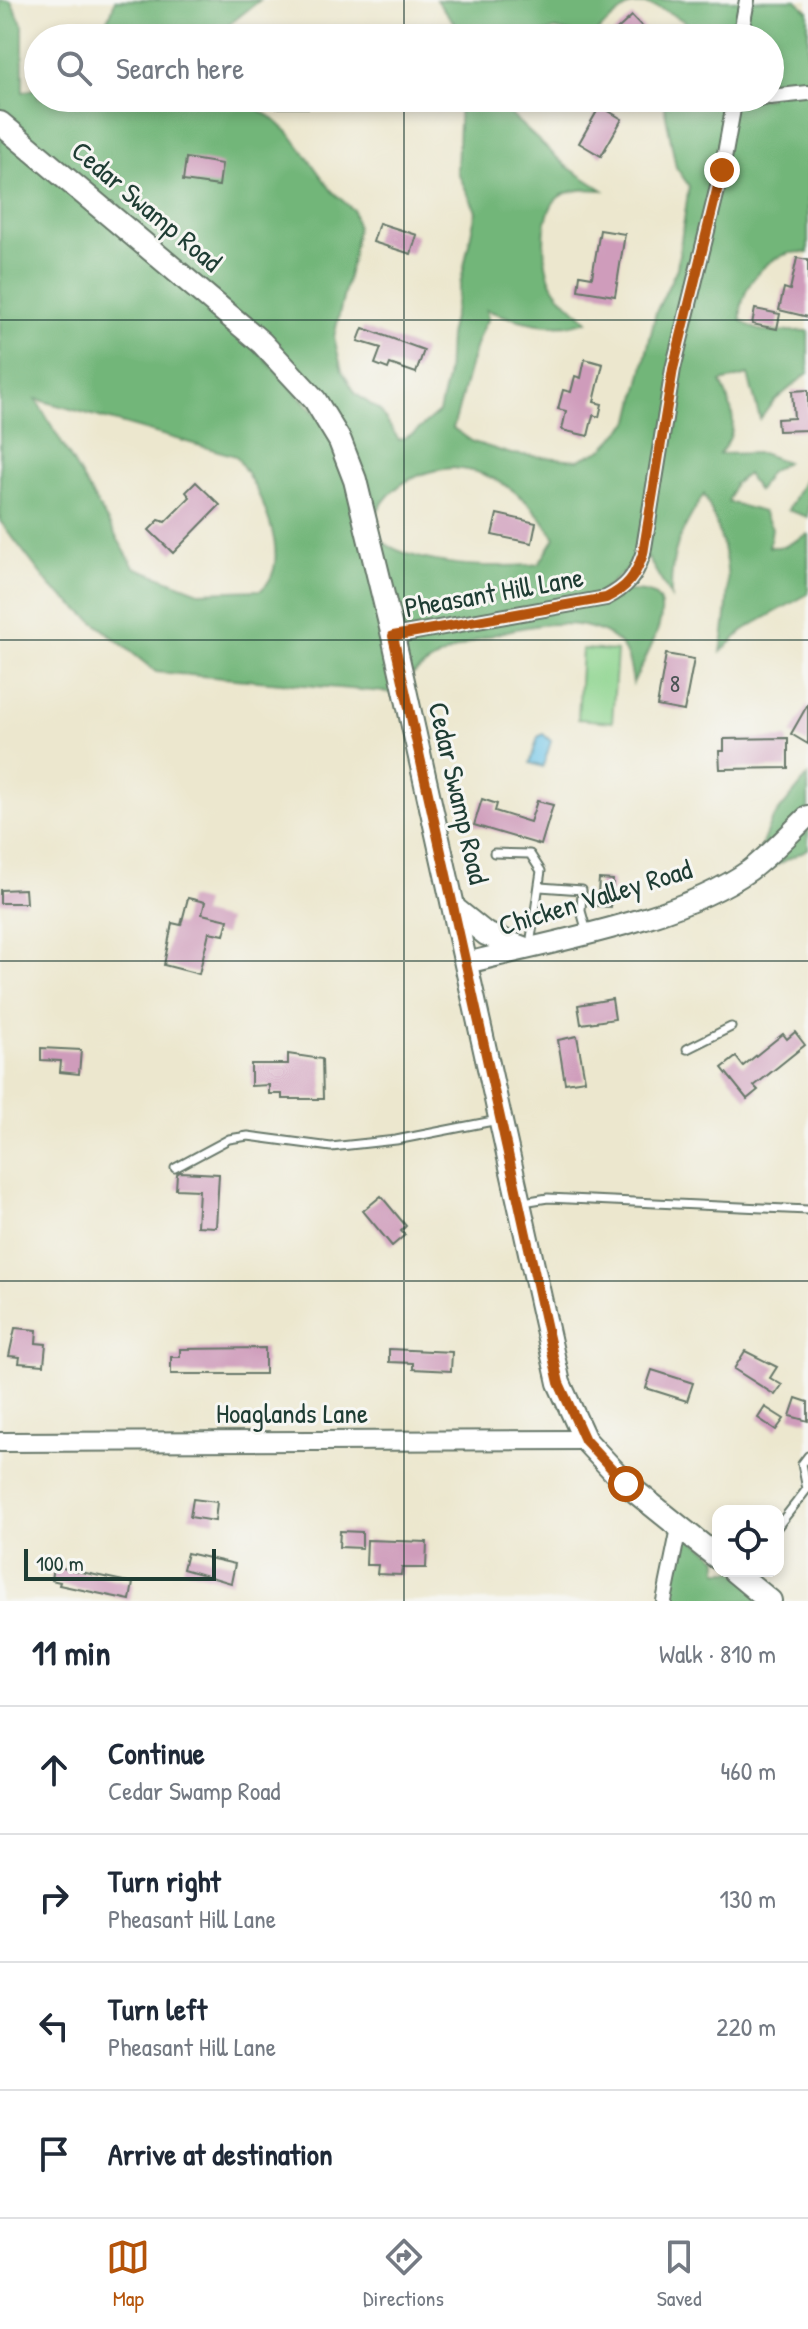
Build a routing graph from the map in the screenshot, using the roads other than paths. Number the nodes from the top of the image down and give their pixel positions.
1 (747, 0) edge
2 (743, 24) edge
3 (808, 93) edge
4 (784, 96) edge
5 (733, 112) edge
6 (0, 123) edge
7 (393, 636) junction
8 (808, 816) edge
9 (494, 853) dead end
10 (540, 887) junction
11 (455, 909) junction
12 (587, 932) junction
13 (526, 948) junction
14 (467, 963) junction
15 (731, 1027) dead end
16 (687, 1049) dead end
17 (500, 1119) junction
18 (175, 1168) dead end
19 (520, 1202) junction
20 (808, 1210) edge
21 (585, 1440) junction
22 (0, 1442) edge
23 (808, 1456) edge
24 (784, 1518) edge
25 (679, 1528) junction
26 (712, 1553) edge
27 (743, 1577) edge
28 (664, 1601) edge
29 (770, 1601) edge

1 - 2 street
3 - 4 street
5 - 7 street, Pheasant Hill Lane
6 - 7 main road, Cedar Swamp Road
7 - 11 main road, Cedar Swamp Road
8 - 12 main road, Chicken Valley Road
9 - 10 lane
10 - 12 lane
10 - 13 lane
11 - 13 main road
11 - 14 main road, Cedar Swamp Road
12 - 13 main road, Chicken Valley Road
13 - 14 main road, Chicken Valley Road
14 - 17 main road, Cedar Swamp Road
15 - 16 lane
17 - 18 lane
17 - 19 main road, Cedar Swamp Road
19 - 20 lane
19 - 21 main road, Cedar Swamp Road
21 - 22 street, Hoaglands Lane
21 - 25 main road, Cedar Swamp Road
23 - 24 lane
25 - 26 main road, Cedar Swamp Road
25 - 28 street
27 - 29 main road

